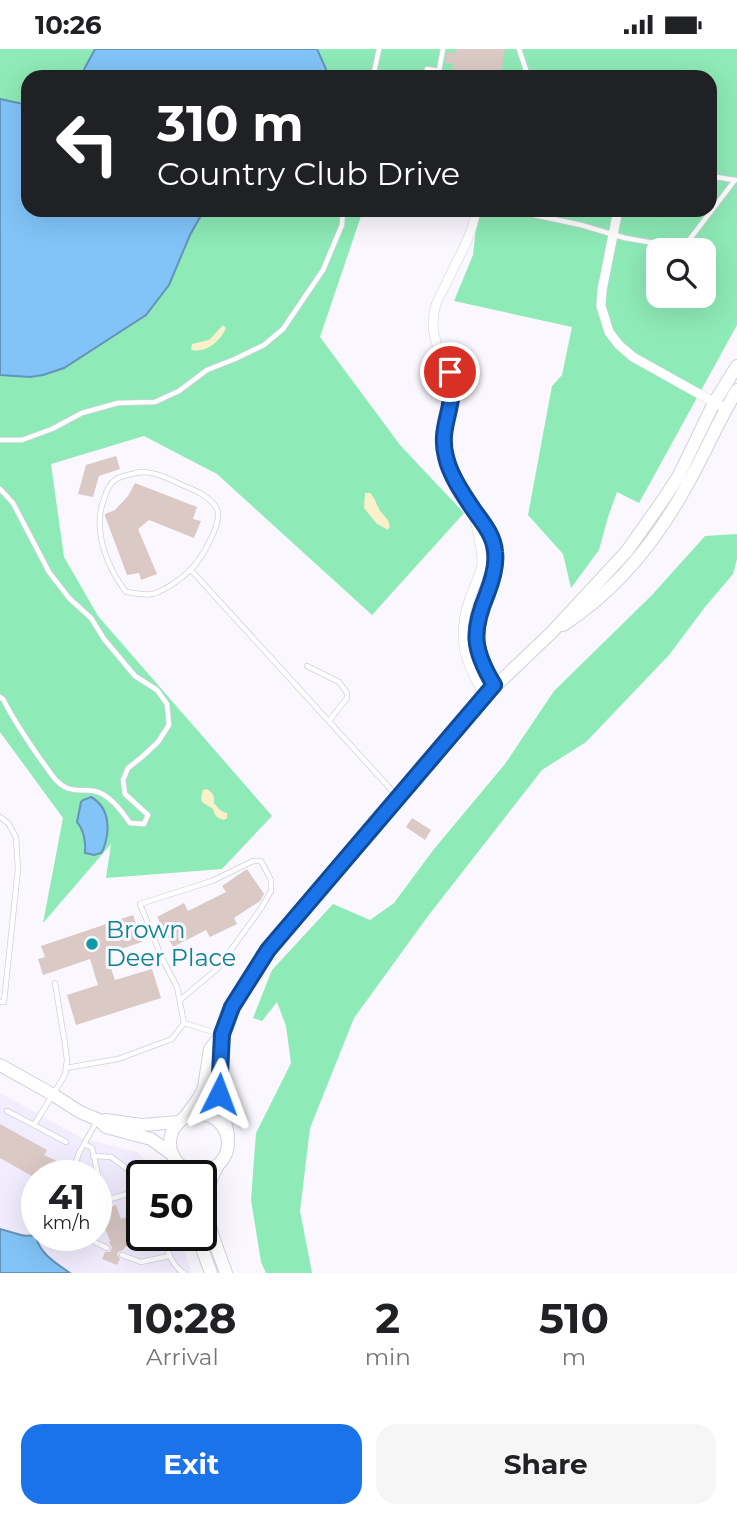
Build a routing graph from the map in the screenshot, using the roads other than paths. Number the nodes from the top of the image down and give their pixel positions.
1 (379, 49) edge
2 (443, 49) edge
3 (519, 49) edge
4 (374, 70) edge
5 (439, 70) edge
6 (526, 70) edge
7 (717, 177) edge
8 (736, 180) edge
9 (717, 204) edge
10 (343, 217) edge
11 (474, 217) edge
12 (544, 217) edge
13 (617, 217) edge
14 (707, 217) edge
15 (613, 235) junction
16 (737, 366) edge
17 (737, 390) edge
18 (720, 406) junction
19 (0, 440) edge
20 (0, 489) edge
21 (472, 508) junction
22 (191, 570) junction
23 (307, 666) dead end
24 (494, 685) junction
25 (485, 695) junction
26 (0, 697) edge
27 (329, 721) junction
28 (398, 797) junction
29 (0, 817) edge
30 (55, 983) dead end
31 (180, 1000) junction
32 (0, 1002) edge
33 (184, 1023) junction
34 (222, 1034) junction
35 (0, 1065) edge
36 (66, 1068) junction
37 (52, 1094) junction
38 (7, 1111) dead end
39 (182, 1119) junction
40 (98, 1120) junction
41 (34, 1125) junction
42 (228, 1135) junction
43 (66, 1142) dead end
44 (85, 1144) junction
45 (93, 1156) junction
46 (174, 1158) junction
47 (77, 1160) edge
48 (94, 1160) edge
49 (218, 1166) junction
50 (126, 1168) edge
51 (168, 1251) edge
52 (203, 1251) edge
53 (122, 1255) dead end
54 (169, 1256) junction
55 (184, 1273) edge
56 (211, 1273) edge
57 (226, 1273) edge

1 - 4 lane
2 - 5 lane
3 - 6 lane
7 - 8 lane
8 - 9 lane
10 - 19 lane
11 - 21 street
12 - 15 lane
13 - 15 street
14 - 15 lane
15 - 18 street
16 - 18 main road
17 - 18 main road
18 - 24 main road
20 - 26 lane
21 - 24 street
21 - 25 street
22 - 22 lane
22 - 27 lane
23 - 27 lane
24 - 25 main road
25 - 28 main road
27 - 28 lane
28 - 34 main road
29 - 32 lane
30 - 36 lane
31 - 31 lane
31 - 33 lane
33 - 34 lane
33 - 36 lane
34 - 39 main road
34 - 42 main road
35 - 37 main road
36 - 37 lane
37 - 40 main road
37 - 41 lane
38 - 41 lane
39 - 40 main road
39 - 42 main road
39 - 46 main road
40 - 44 lane
40 - 46 main road
41 - 43 lane
42 - 49 main road
44 - 45 lane
44 - 47 lane
45 - 48 lane
45 - 50 lane
46 - 49 main road
49 - 57 main road
51 - 54 lane
52 - 56 main road
53 - 54 lane
54 - 55 lane

